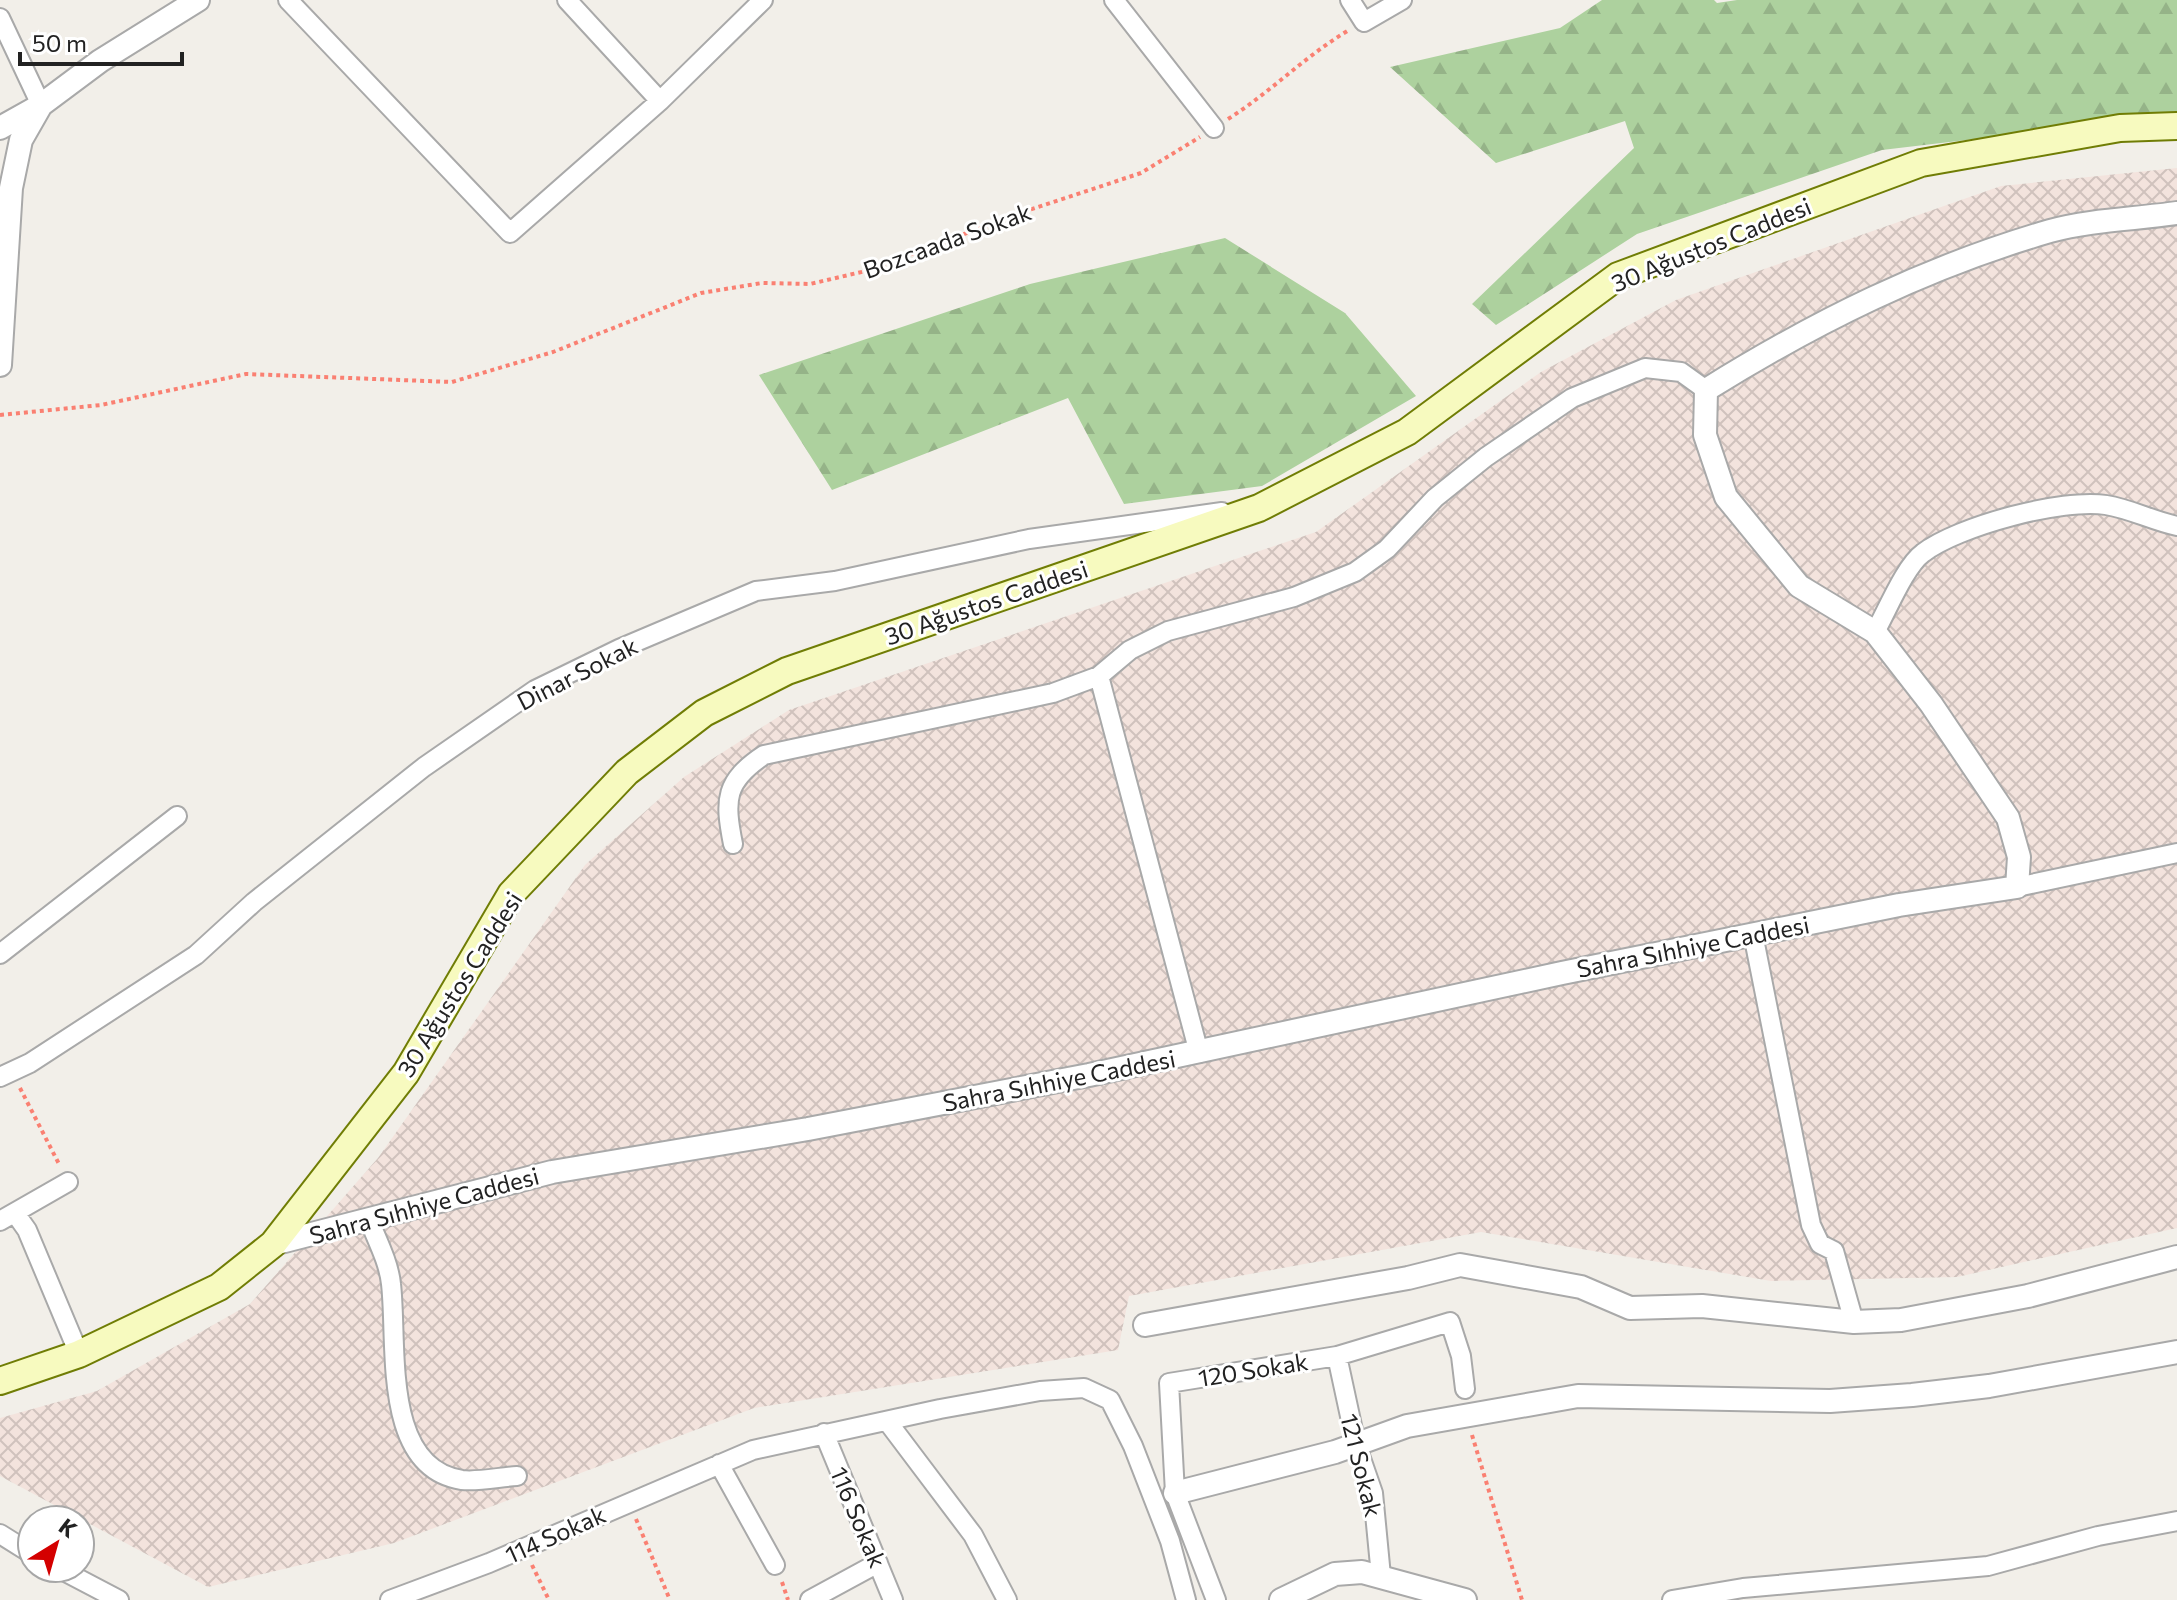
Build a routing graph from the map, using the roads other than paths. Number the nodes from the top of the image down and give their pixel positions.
1 (198, 0) edge
2 (288, 0) edge
3 (567, 0) edge
4 (763, 0) edge
5 (1114, 0) edge
6 (1350, 0) edge
7 (1402, 0) edge
8 (0, 18) edge
9 (660, 101) junction
10 (41, 105) junction
11 (2177, 126) edge
12 (0, 128) edge
13 (1214, 128) road end
14 (2177, 213) edge
15 (0, 365) edge
16 (1706, 390) junction
17 (1259, 508) junction
18 (2177, 526) edge
19 (1875, 632) junction
20 (1099, 676) junction
21 (177, 816) dead end
22 (733, 844) dead end
23 (2177, 853) edge
24 (2017, 887) junction
25 (1753, 934) junction
26 (0, 954) edge
27 (1199, 1053) junction
28 (6, 1074) edge
29 (68, 1182) road end
30 (7, 1217) edge
31 (369, 1220) junction
32 (273, 1244) junction
33 (2177, 1257) edge
34 (1854, 1322) junction
35 (1145, 1325) dead end
36 (2177, 1352) edge
37 (79, 1354) junction
38 (1337, 1356) junction
39 (0, 1381) edge
40 (1465, 1389) dead end
41 (887, 1421) junction
42 (824, 1433) junction
43 (1356, 1444) junction
44 (719, 1464) junction
45 (517, 1476) dead end
46 (1175, 1493) junction
47 (2177, 1521) edge
48 (878, 1563) junction
49 (775, 1565) dead end
50 (1381, 1576) junction
51 (88, 1584) edge
52 (119, 1600) edge
53 (390, 1600) edge
54 (810, 1600) edge
55 (893, 1600) edge
56 (1007, 1600) edge
57 (1186, 1600) edge
58 (1216, 1600) edge
59 (1281, 1600) edge
60 (1465, 1600) edge
61 (1672, 1600) edge

1 - 10 street
2 - 9 street
3 - 9 street
4 - 9 street
5 - 13 street
6 - 7 street
8 - 10 street
10 - 12 street
10 - 15 street
11 - 17 main road, 30 Ağustos Caddesi
14 - 16 street
16 - 19 street
16 - 20 street
17 - 28 street, Dinar Sokak
17 - 32 main road, 30 Ağustos Caddesi
18 - 19 street
19 - 24 street
20 - 22 street
20 - 27 street
21 - 26 street
23 - 24 street
24 - 25 street, Sahra Sıhhiye Caddesi
25 - 27 street, Sahra Sıhhiye Caddesi
25 - 34 street
27 - 31 street, Sahra Sıhhiye Caddesi
29 - 30 street
30 - 37 street
31 - 32 street, Sahra Sıhhiye Caddesi
31 - 45 street
32 - 37 main road, 30 Ağustos Caddesi
33 - 34 street
34 - 35 street
36 - 43 street
37 - 39 main road, 30 Ağustos Caddesi
38 - 40 street, 120 Sokak
38 - 43 street, 121 Sokak
38 - 46 street, 120 Sokak
41 - 42 street, 114 Sokak
41 - 56 street
41 - 57 street, 114 Sokak
42 - 44 street, 114 Sokak
42 - 48 street, 116 Sokak
43 - 46 street
43 - 50 street, 121 Sokak
44 - 49 street
44 - 53 street, 114 Sokak
46 - 58 street
47 - 61 street
48 - 54 street
48 - 55 street, 116 Sokak
50 - 59 street
50 - 60 street
51 - 52 street

